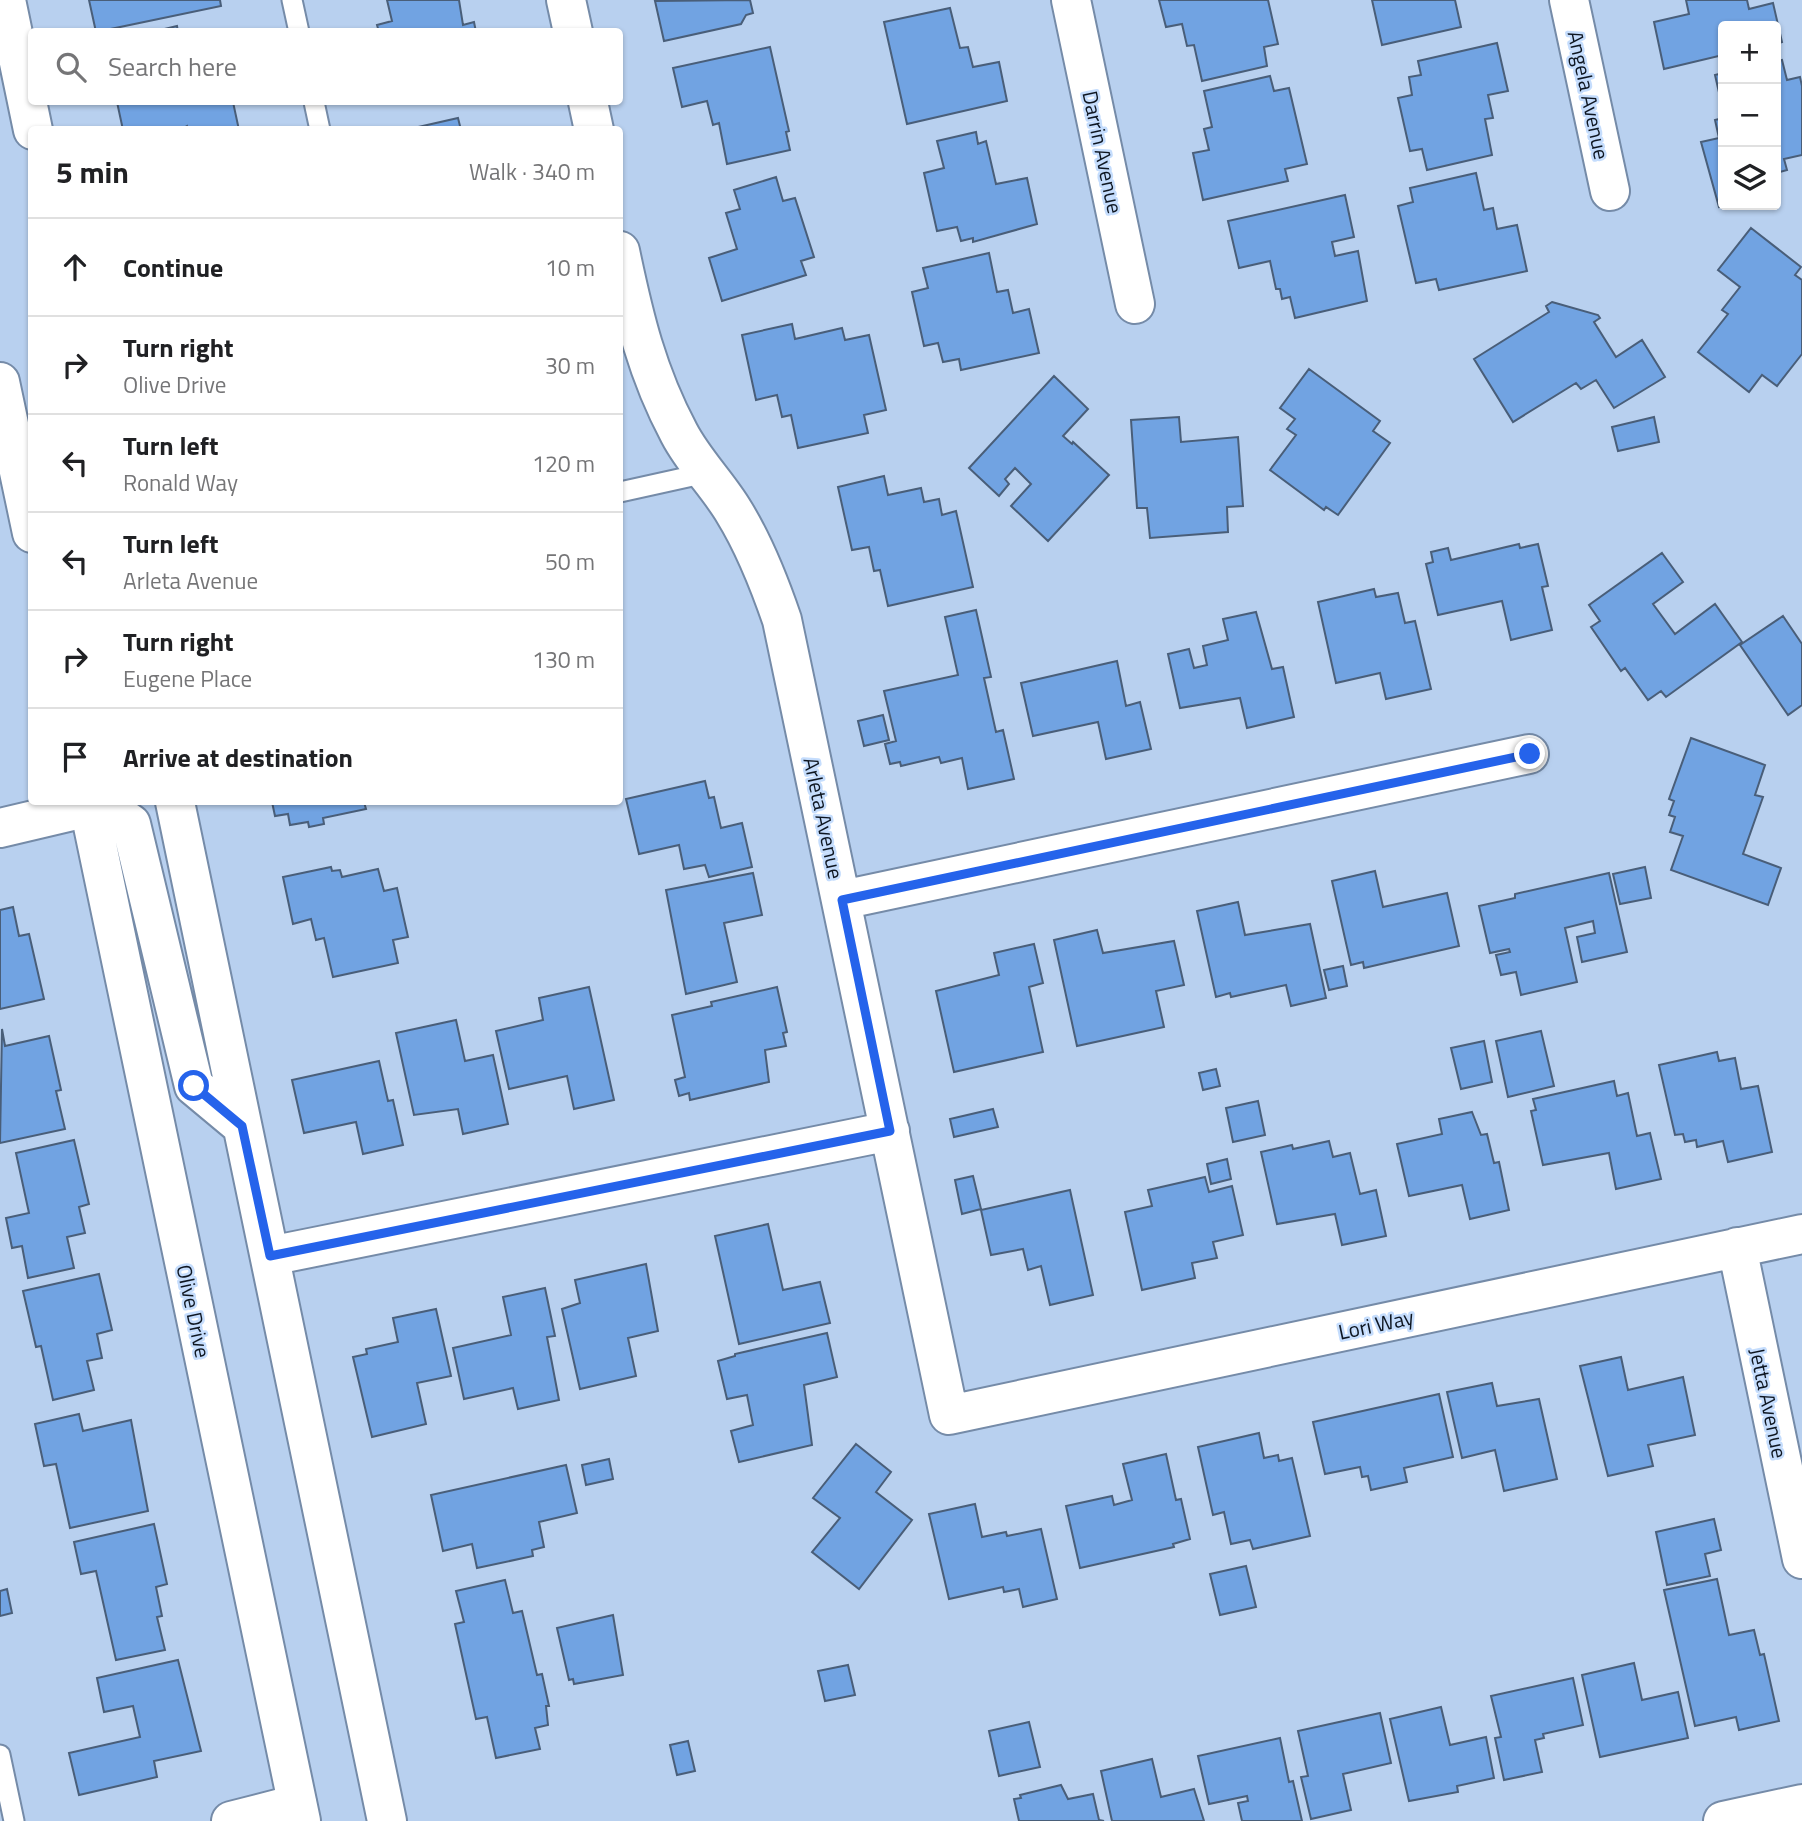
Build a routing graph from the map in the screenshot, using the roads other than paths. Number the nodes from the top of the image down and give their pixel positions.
1 (6, 0) edge
2 (292, 0) edge
3 (566, 0) edge
4 (1071, 0) edge
5 (1569, 0) edge
6 (298, 28) edge
7 (572, 28) edge
8 (315, 105) edge
9 (588, 105) edge
10 (32, 126) edge
11 (319, 126) edge
12 (592, 126) edge
13 (1609, 191) dead end
14 (623, 266) edge
15 (1135, 304) dead end
16 (0, 382) edge
17 (706, 473) junction
18 (623, 491) edge
19 (28, 514) edge
20 (1530, 754) dead end
21 (84, 805) edge
22 (88, 805) edge
23 (91, 805) edge
24 (176, 805) edge
25 (0, 828) edge
26 (842, 900) junction
27 (242, 1126) junction
28 (890, 1131) junction
29 (1802, 1234) edge
30 (1737, 1247) junction
31 (270, 1256) junction
32 (949, 1415) joint
33 (1802, 1559) edge
34 (0, 1755) edge
35 (1802, 1804) edge
36 (301, 1815) edge
37 (14, 1821) edge
38 (231, 1821) edge
39 (387, 1821) edge
40 (1723, 1821) edge

1 - 10 street
2 - 6 lane
3 - 7 street
4 - 15 street, Darrin Avenue
5 - 13 street, Angela Avenue
8 - 11 lane
9 - 12 street
14 - 17 street, Arleta Avenue
16 - 19 street
17 - 18 lane
17 - 26 street, Arleta Avenue
20 - 26 street
21 - 25 street
22 - 36 street, Olive Drive
23 - 27 street
24 - 27 street
26 - 28 street, Arleta Avenue
27 - 31 street
28 - 31 street
28 - 32 street, Arleta Avenue
29 - 30 street, Lori Way
30 - 32 street, Lori Way
30 - 33 street, Jetta Avenue
31 - 39 street
34 - 37 lane
35 - 40 street
36 - 38 street

